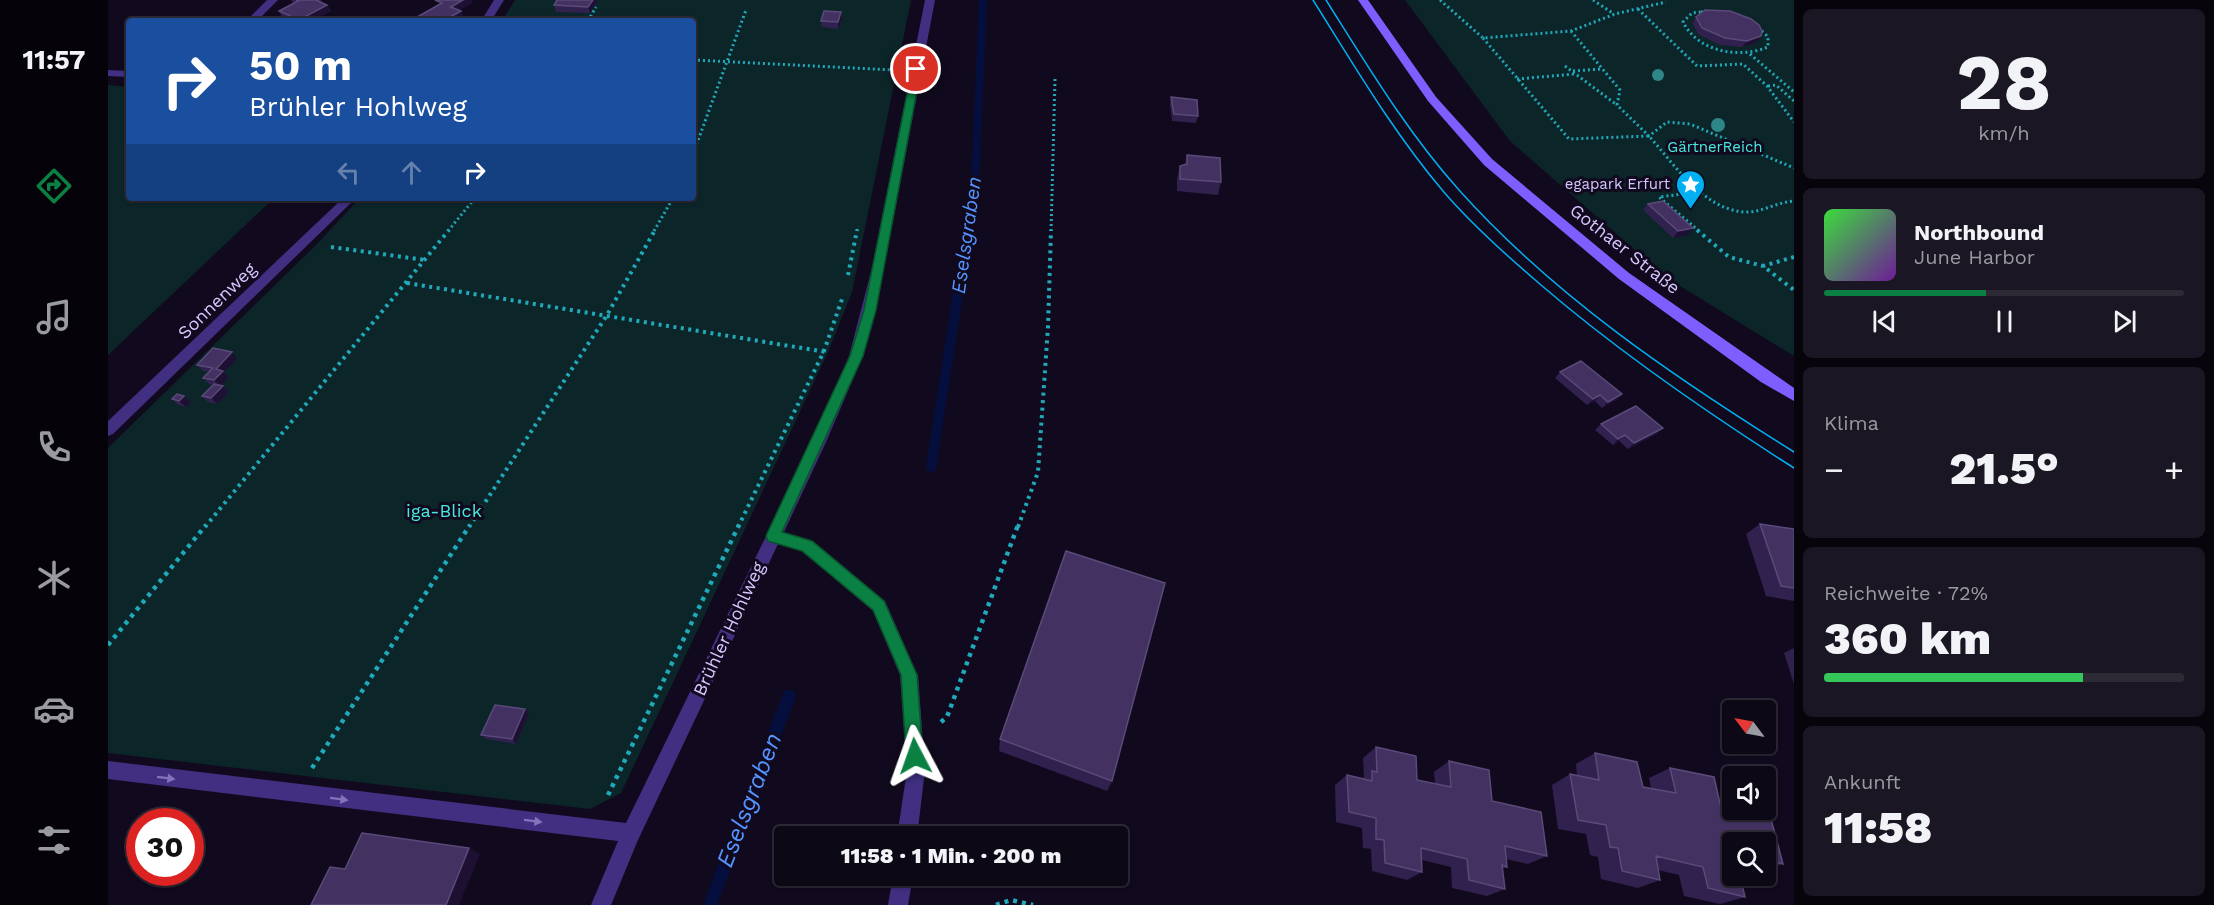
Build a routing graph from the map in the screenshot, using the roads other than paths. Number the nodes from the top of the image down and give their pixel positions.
1 (273, 0) edge
2 (499, 0) edge
3 (930, 0) edge
4 (1363, 0) edge
5 (254, 18) edge
6 (488, 18) edge
7 (108, 74) edge
8 (126, 74) edge
9 (347, 201) edge
10 (1794, 394) edge
11 (108, 430) edge
12 (773, 536) junction
13 (108, 770) edge
14 (908, 826) edge
15 (631, 833) junction
16 (901, 886) edge
17 (601, 905) edge
18 (898, 905) edge

1 - 5 street
2 - 6 street
3 - 12 street, Brühler Hohlweg
4 - 10 main road, Gothaer Straße
7 - 8 street
9 - 11 street, Sonnenweg
12 - 14 street
12 - 15 street, Brühler Hohlweg
13 -> 15 street
15 - 17 street, Brühler Hohlweg
16 - 18 street

